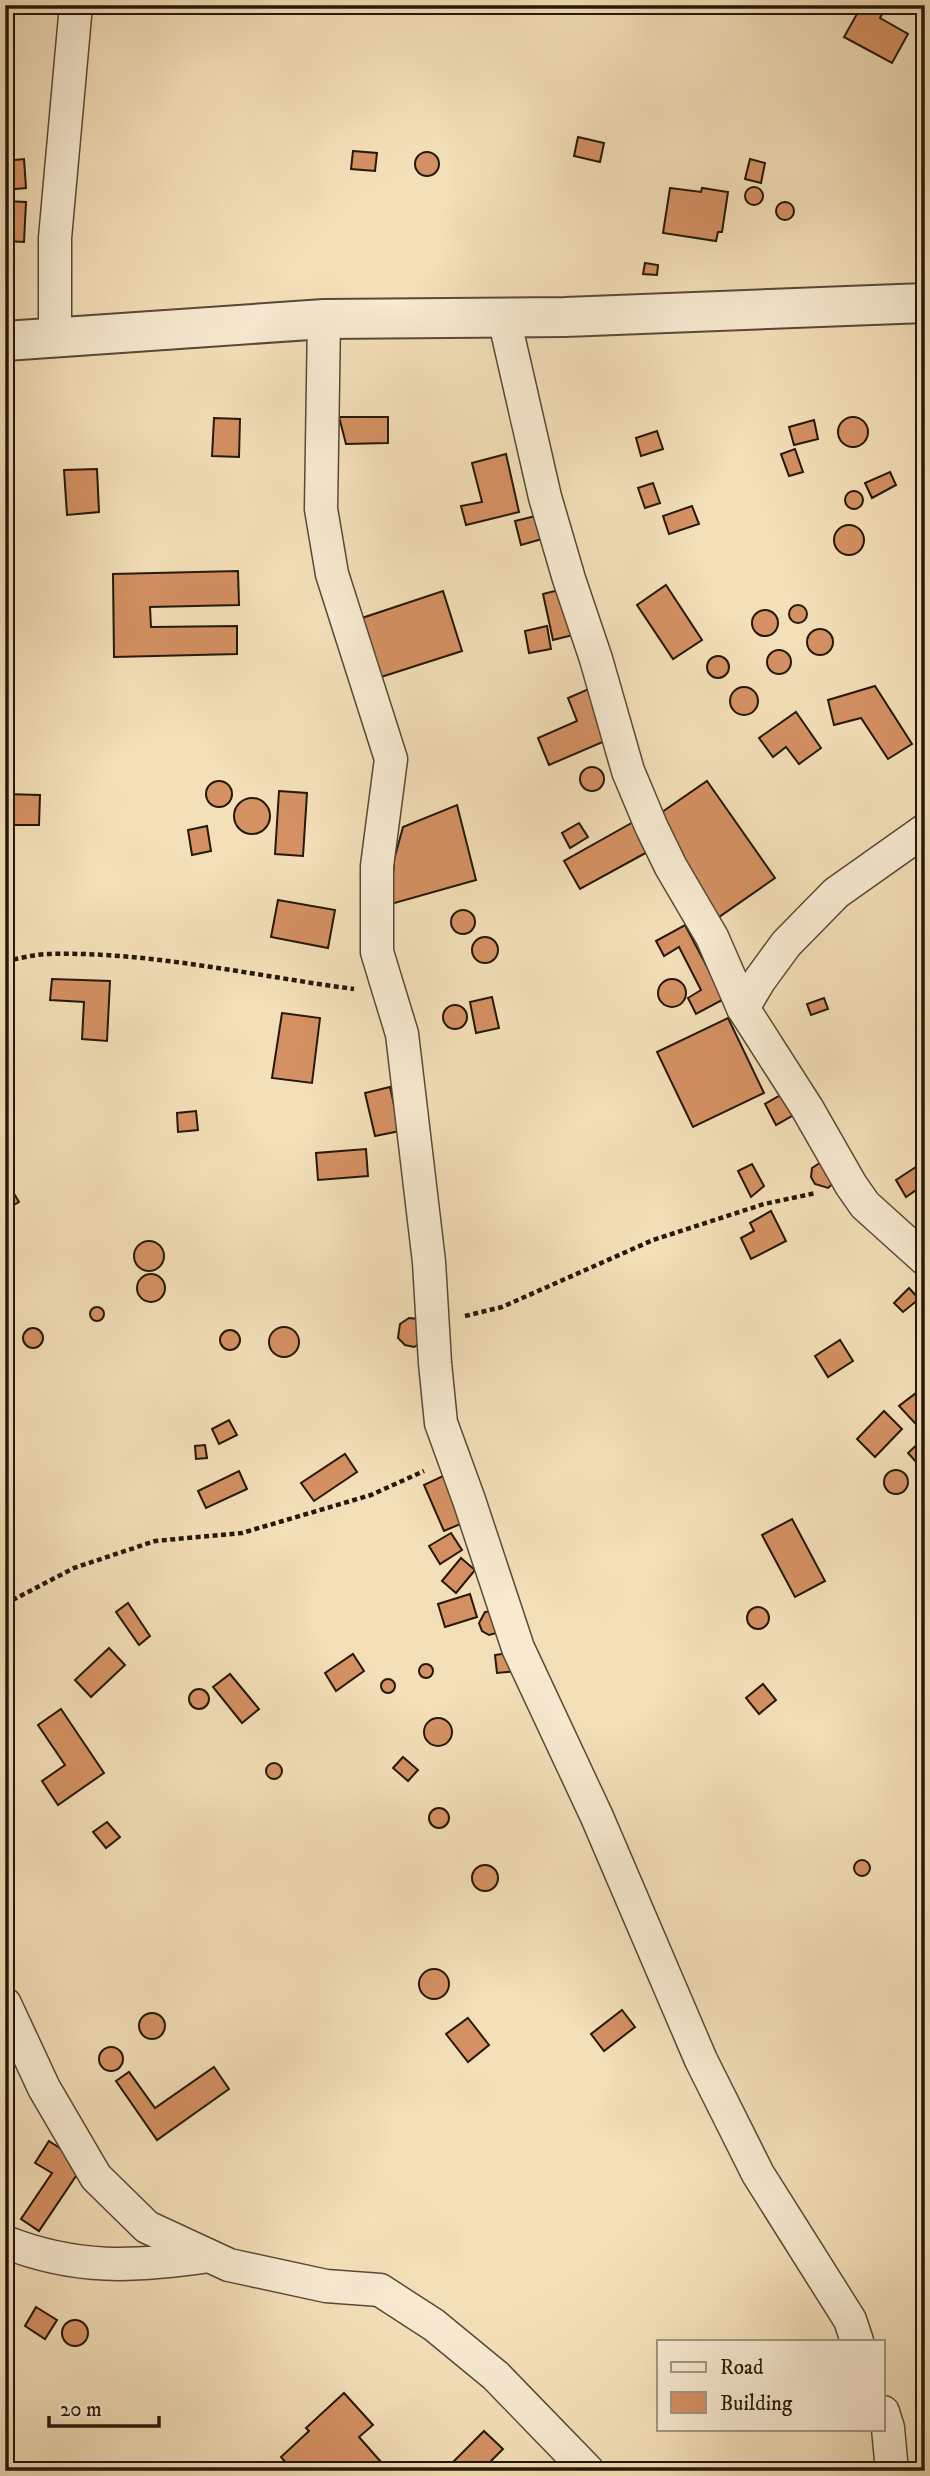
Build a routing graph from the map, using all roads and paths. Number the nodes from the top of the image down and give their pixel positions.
1 (76, 5) edge
2 (925, 303) edge
3 (504, 318) junction
4 (324, 319) junction
5 (55, 338) junction
6 (5, 341) edge
7 (925, 830) edge
8 (5, 961) edge
9 (389, 994) junction
10 (743, 1008) junction
11 (851, 1185) junction
12 (925, 1259) edge
13 (433, 1324) junction
14 (453, 1458) junction
15 (5, 1604) edge
16 (5, 2004) edge
17 (5, 2242) edge
18 (209, 2256) junction
19 (858, 2340) edge
20 (884, 2415) edge
21 (589, 2471) edge
22 (892, 2471) edge

1 - 5 street
2 - 3 street
3 - 4 street
3 - 10 street
4 - 5 street
4 - 9 street
5 - 6 street
7 - 10 street
8 - 9 path
9 - 13 street
10 - 11 street
11 - 12 street
11 - 13 path
13 - 14 street
14 - 15 path
14 - 19 street
16 - 18 street
17 - 18 street
18 - 21 street
20 - 22 street

